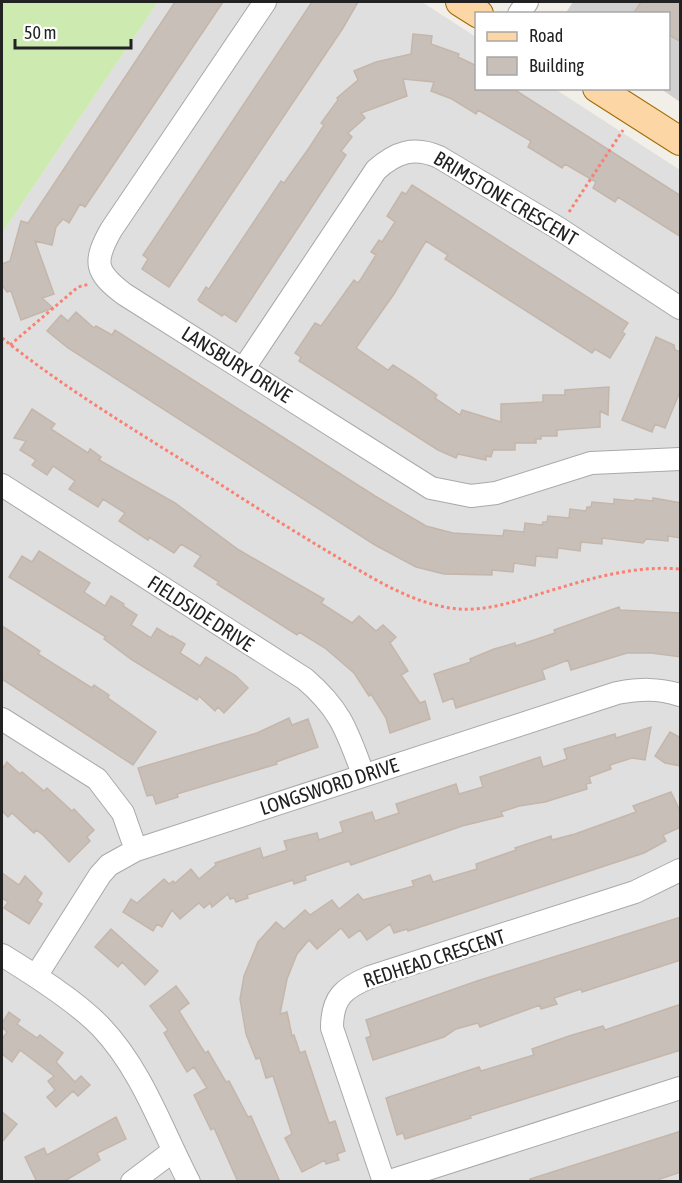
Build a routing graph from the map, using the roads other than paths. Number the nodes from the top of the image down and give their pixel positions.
1 (265, 2) edge
2 (460, 2) edge
3 (476, 12) edge
4 (600, 90) edge
5 (681, 141) edge
6 (681, 308) edge
7 (244, 368) junction
8 (681, 459) edge
9 (2, 485) edge
10 (681, 695) edge
11 (2, 719) edge
12 (363, 774) junction
13 (136, 850) junction
14 (681, 870) edge
15 (2, 955) edge
16 (36, 976) junction
17 (681, 1088) edge
18 (173, 1151) junction
19 (132, 1182) edge
20 (189, 1182) edge
21 (385, 1182) edge

1 - 7 street, LANSBURY DRIVE
2 - 3 main road
4 - 5 main road
6 - 7 street, BRIMSTONE CRESCENT
7 - 8 street, LANSBURY DRIVE
9 - 12 street, FIELDSIDE DRIVE
10 - 12 street, LONGSWORD DRIVE
11 - 13 street
12 - 13 street, LONGSWORD DRIVE
13 - 16 street, LONGSWORD DRIVE
14 - 21 street, REDHEAD CRESCENT
15 - 16 street
16 - 18 street
17 - 21 street
18 - 19 street
18 - 20 street

